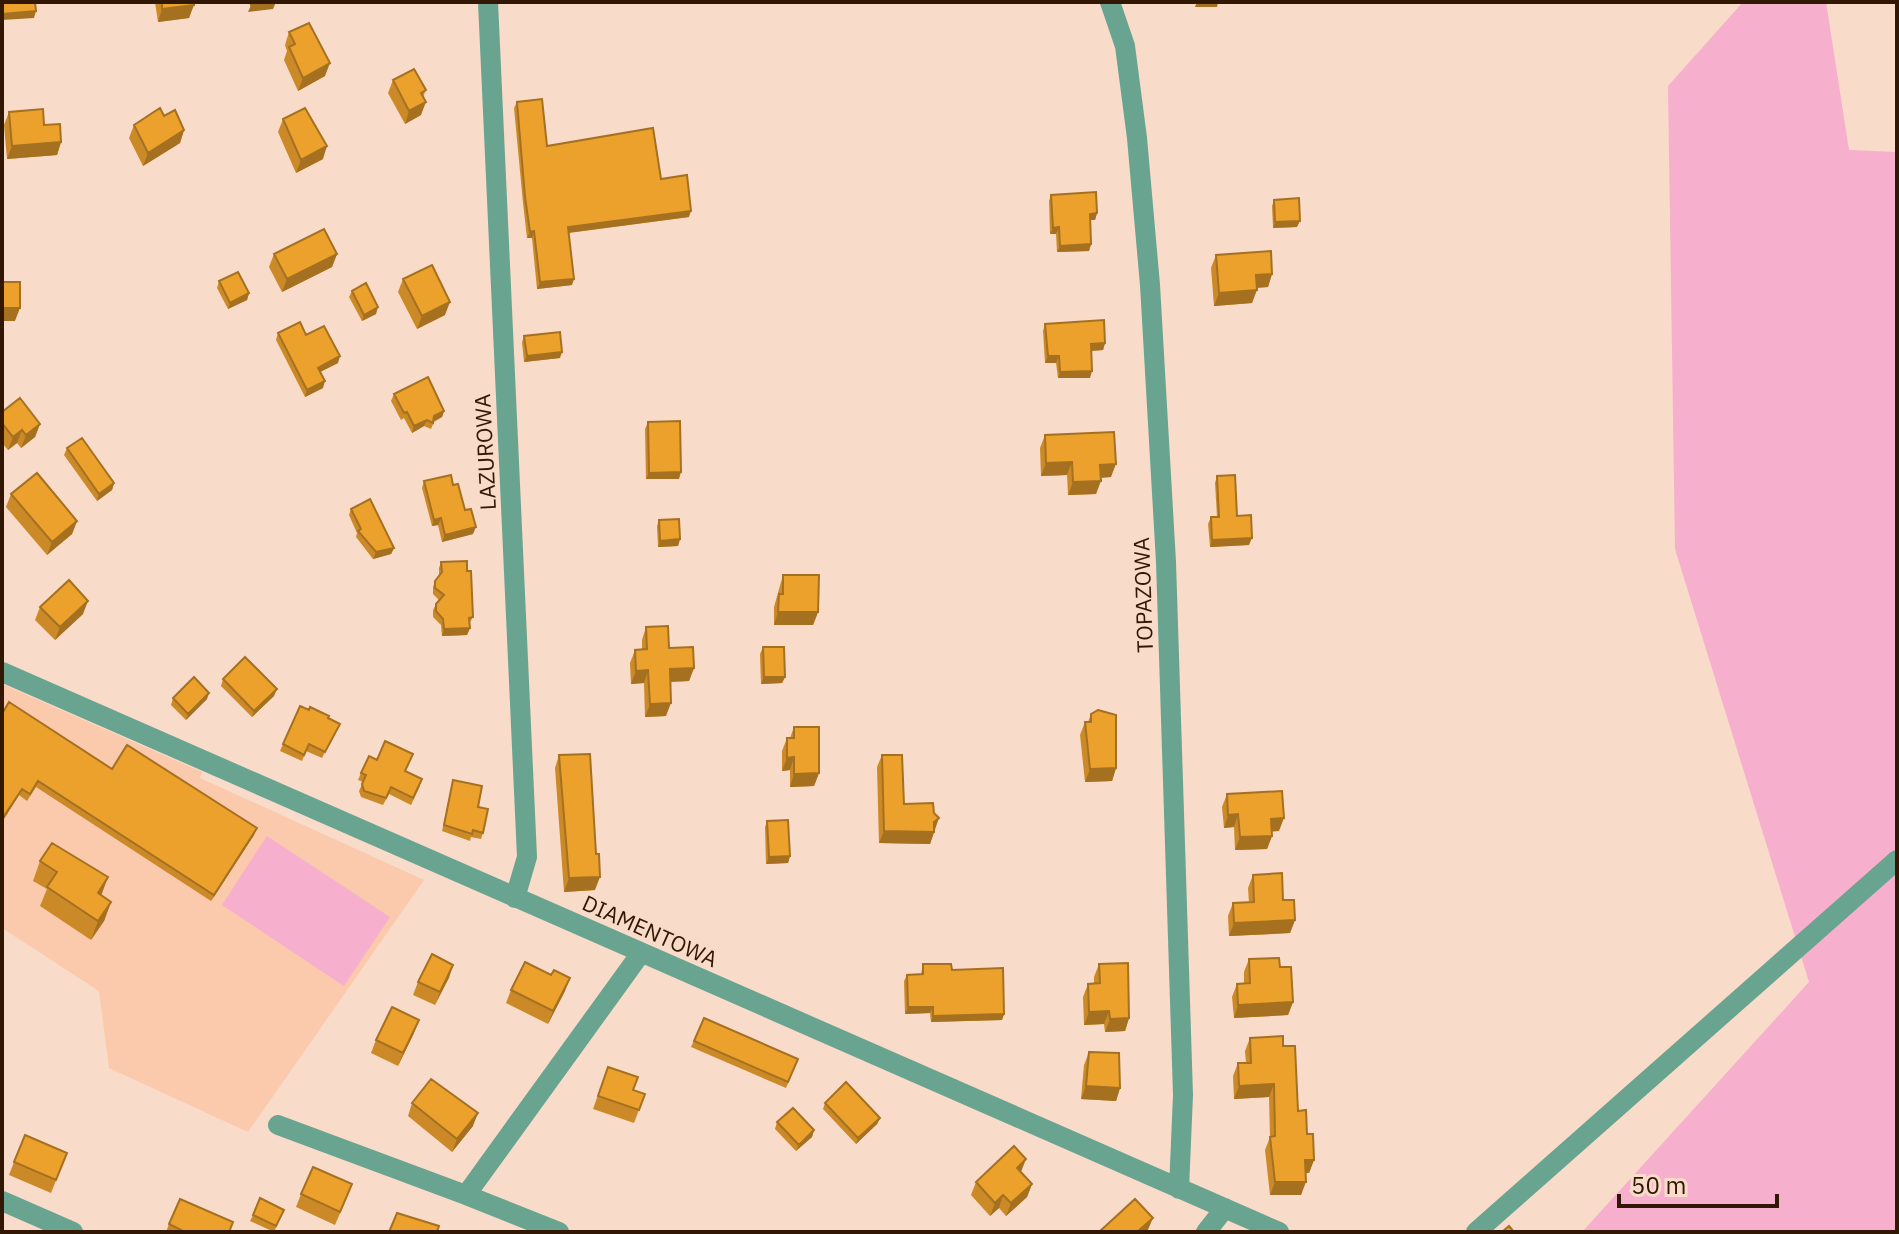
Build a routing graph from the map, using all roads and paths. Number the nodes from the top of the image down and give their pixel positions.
1 (488, 2) edge
2 (1110, 2) edge
3 (2, 672) edge
4 (1897, 860) edge
5 (515, 898) junction
6 (641, 953) junction
7 (278, 1125) dead end
8 (1179, 1189) junction
9 (466, 1195) junction
10 (2, 1201) edge
11 (1225, 1208) junction
12 (73, 1232) edge
13 (559, 1232) edge
14 (1206, 1232) edge
15 (1279, 1232) edge
16 (1476, 1232) edge

1 - 5 street, LAZUROWA
2 - 8 street, TOPAZOWA
3 - 5 street, DIAMENTOWA
4 - 16 street
5 - 6 street, DIAMENTOWA
6 - 8 street, DIAMENTOWA
6 - 9 street
7 - 9 street
8 - 11 street, DIAMENTOWA
9 - 13 street
10 - 12 street
11 - 14 street
11 - 15 street, DIAMENTOWA

